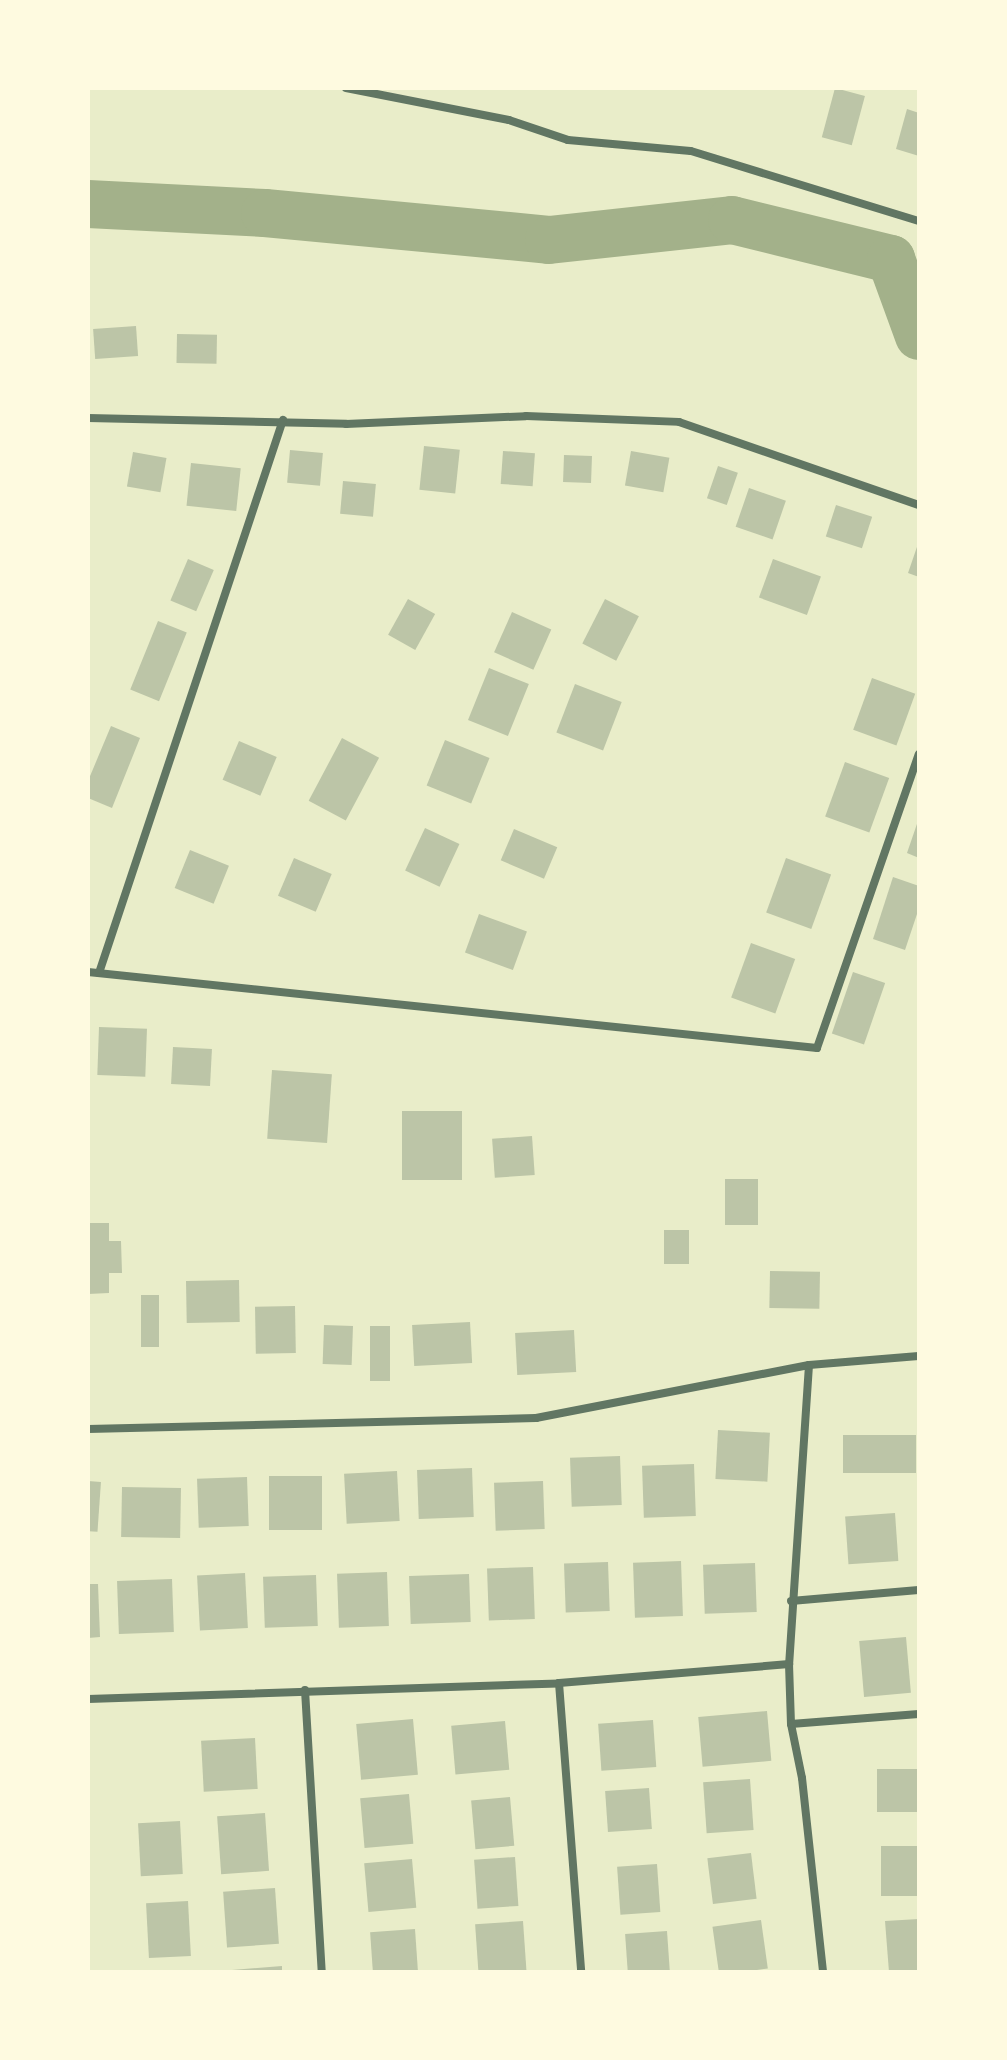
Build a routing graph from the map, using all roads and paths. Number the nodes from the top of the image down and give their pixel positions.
1 (346, 88) edge
2 (919, 221) edge
3 (88, 418) edge
4 (283, 420) junction
5 (919, 505) edge
6 (919, 754) edge
7 (88, 972) edge
8 (99, 973) junction
9 (919, 1356) edge
10 (809, 1365) junction
11 (88, 1429) edge
12 (919, 1590) edge
13 (791, 1601) junction
14 (789, 1664) junction
15 (559, 1683) junction
16 (305, 1690) junction
17 (88, 1699) edge
18 (919, 1714) edge
19 (791, 1724) junction
20 (322, 1972) edge
21 (581, 1972) edge
22 (823, 1972) edge

1 - 2 street
3 - 4 street
4 - 5 street
4 - 8 street
6 - 8 street
7 - 8 street
9 - 10 street
10 - 11 street
10 - 13 street
12 - 13 street
13 - 14 street
14 - 15 street
14 - 19 street
15 - 16 street
15 - 21 street
16 - 17 street
16 - 20 street
18 - 19 street
19 - 22 street

